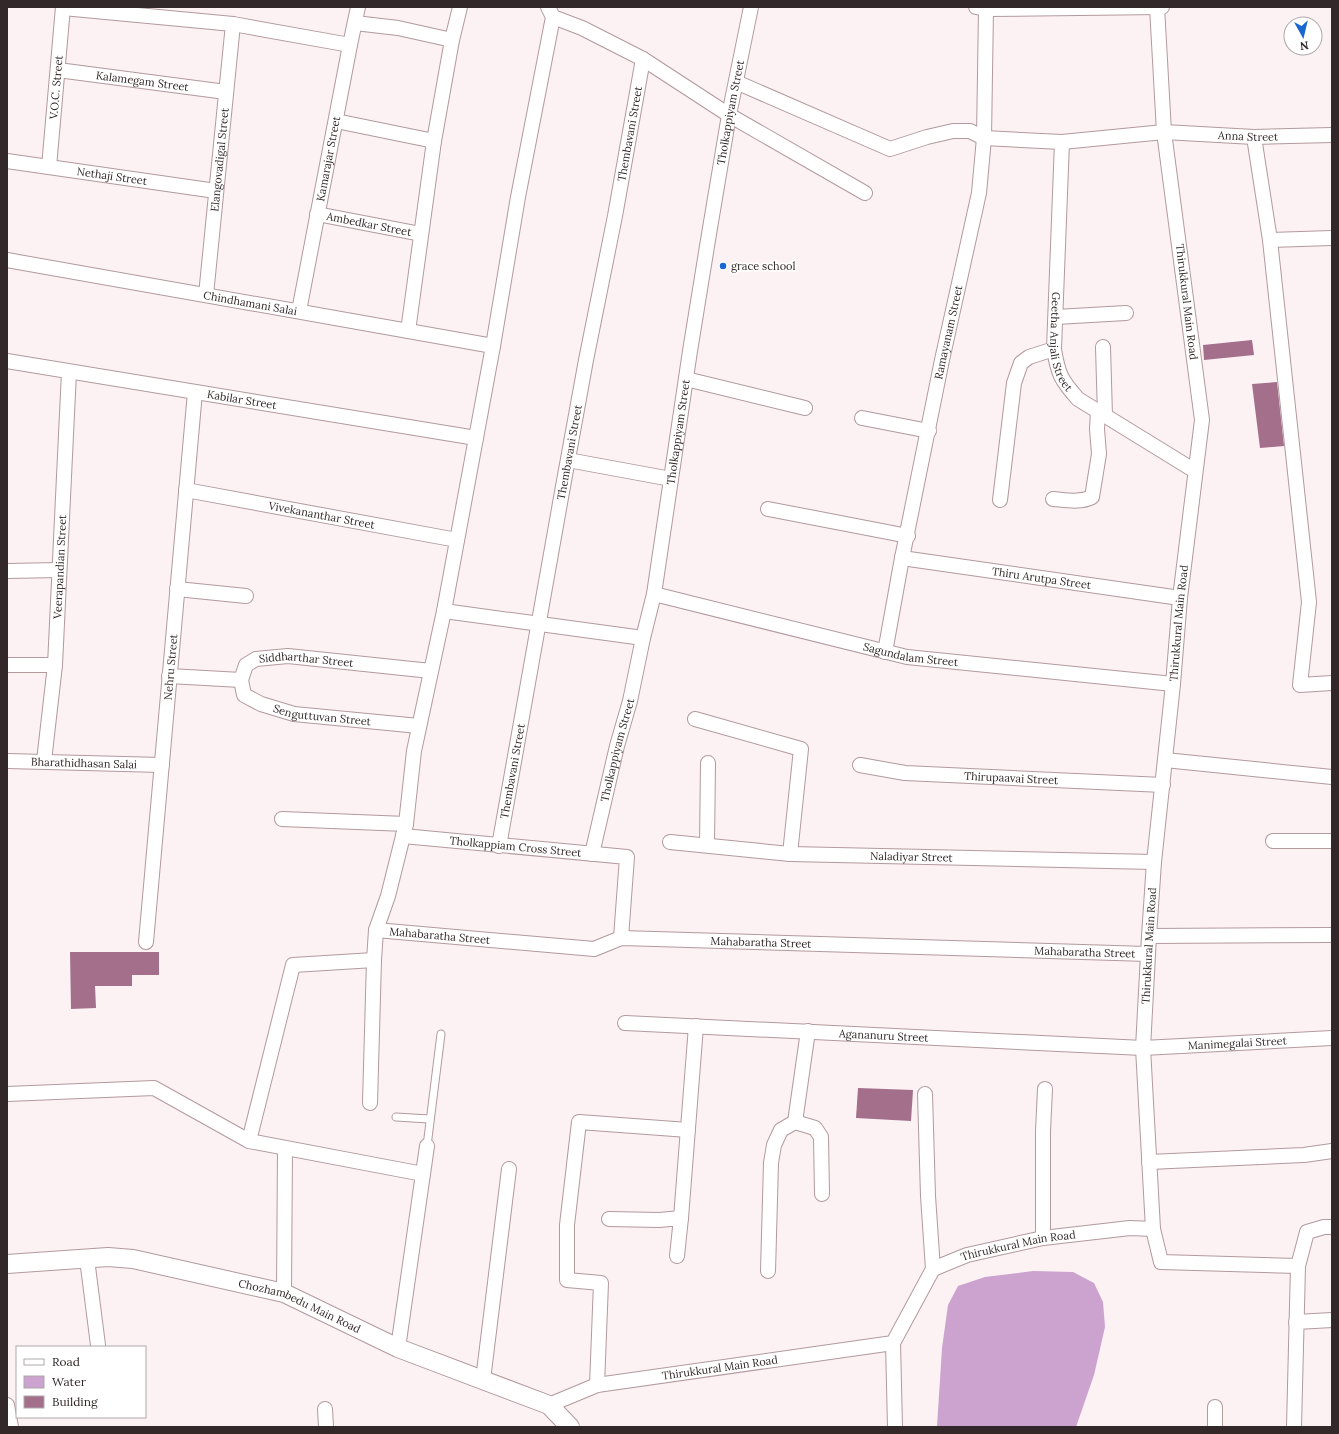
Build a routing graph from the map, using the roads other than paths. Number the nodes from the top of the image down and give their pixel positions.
1 (358, 7) edge
2 (460, 7) edge
3 (751, 7) edge
4 (1157, 7) edge
5 (1162, 7) edge
6 (63, 8) edge
7 (981, 8) edge
8 (551, 12) edge
9 (355, 23) junction
10 (233, 24) junction
11 (452, 40) junction
12 (350, 45) junction
13 (643, 59) junction
14 (58, 70) junction
15 (736, 82) junction
16 (226, 92) junction
17 (729, 115) junction
18 (336, 121) junction
19 (1164, 132) junction
20 (1332, 135) edge
21 (1254, 137) junction
22 (984, 138) junction
23 (434, 141) junction
24 (1062, 142) junction
25 (7, 161) edge
26 (49, 167) junction
27 (216, 191) junction
28 (865, 193) dead end
29 (317, 214) junction
30 (421, 234) junction
31 (1332, 238) edge
32 (1270, 240) junction
33 (7, 260) edge
34 (206, 295) junction
35 (299, 311) junction
36 (1126, 313) dead end
37 (1056, 317) junction
38 (408, 331) junction
39 (493, 346) junction
40 (1103, 346) dead end
41 (1054, 349) junction
42 (7, 361) edge
43 (70, 372) junction
44 (686, 379) junction
45 (195, 392) junction
46 (805, 408) dead end
47 (1102, 414) junction
48 (862, 418) dead end
49 (929, 431) junction
50 (476, 438) junction
51 (568, 460) junction
52 (1195, 471) junction
53 (671, 479) junction
54 (186, 490) junction
55 (1053, 499) dead end
56 (1000, 500) dead end
57 (768, 509) dead end
58 (908, 536) junction
59 (457, 540) junction
60 (902, 558) junction
61 (60, 570) junction
62 (7, 571) edge
63 (177, 589) junction
64 (654, 594) junction
65 (246, 596) dead end
66 (1180, 598) junction
67 (444, 612) junction
68 (538, 624) junction
69 (643, 638) junction
70 (885, 652) junction
71 (7, 665) edge
72 (55, 665) junction
73 (431, 671) junction
74 (169, 676) junction
75 (241, 680) junction
76 (1332, 683) edge
77 (1173, 684) junction
78 (695, 719) dead end
79 (419, 726) junction
80 (1164, 760) junction
81 (7, 761) edge
82 (44, 761) junction
83 (708, 763) dead end
84 (162, 765) junction
85 (860, 765) dead end
86 (1332, 777) edge
87 (1163, 784) junction
88 (282, 819) dead end
89 (405, 830) junction
90 (1273, 841) dead end
91 (1332, 841) edge
92 (670, 842) dead end
93 (707, 845) junction
94 (498, 846) junction
95 (592, 854) junction
96 (790, 854) junction
97 (1154, 862) junction
98 (376, 930) junction
99 (1332, 935) edge
100 (1149, 936) junction
101 (621, 938) junction
102 (146, 942) dead end
103 (1148, 954) junction
104 (374, 960) junction
105 (625, 1022) dead end
106 (696, 1026) junction
107 (808, 1031) junction
108 (441, 1034) dead end
109 (1332, 1038) edge
110 (1143, 1048) junction
111 (1045, 1089) dead end
112 (7, 1094) edge
113 (925, 1094) dead end
114 (370, 1103) dead end
115 (396, 1117) dead end
116 (429, 1119) junction
117 (795, 1122) junction
118 (688, 1130) junction
119 (249, 1141) junction
120 (427, 1146) joint
121 (285, 1149) junction
122 (1332, 1151) edge
123 (1149, 1162) junction
124 (509, 1169) dead end
125 (423, 1174) junction
126 (822, 1194) dead end
127 (681, 1218) junction
128 (609, 1219) dead end
129 (1332, 1227) edge
130 (1153, 1229) junction
131 (1044, 1238) junction
132 (677, 1256) dead end
133 (87, 1258) junction
134 (7, 1264) edge
135 (1298, 1266) junction
136 (932, 1269) junction
137 (768, 1272) dead end
138 (284, 1293) junction
139 (1332, 1320) edge
140 (1296, 1322) junction
141 (893, 1342) junction
142 (98, 1344) dead end
143 (398, 1348) junction
144 (483, 1380) junction
145 (597, 1385) junction
146 (7, 1405) edge
147 (549, 1405) junction
148 (1215, 1407) dead end
149 (325, 1409) dead end
150 (11, 1427) edge
151 (326, 1427) edge
152 (570, 1427) edge
153 (895, 1427) edge
154 (1215, 1427) edge
155 (1294, 1427) edge

1 - 9 street, Kamarajar Street
2 - 11 street
3 - 15 street, Tholkappiyam Street
4 - 5 street
4 - 7 street
4 - 19 street, Thirukkural Main Road
6 - 10 street
6 - 14 street, V.O.C. Street
7 - 22 street, Ramayanam Street
8 - 13 street
8 - 39 street
9 - 11 street
9 - 12 street, Kamarajar Street
10 - 12 street
10 - 16 street, Elangovadigal Street
11 - 23 street
12 - 18 street, Kamarajar Street
13 - 17 street
13 - 51 street, Thembavani Street
14 - 16 street, Kalamegam Street
14 - 26 street, V.O.C. Street
15 - 17 street, Tholkappiyam Street
15 - 22 street, Anna Street
16 - 27 street, Elangovadigal Street
17 - 28 street
17 - 44 street, Tholkappiyam Street
18 - 23 street
18 - 29 street, Kamarajar Street
19 - 21 street, Anna Street
19 - 24 street, Anna Street
19 - 52 street, Thirukkural Main Road
20 - 21 street, Anna Street
21 - 32 street
22 - 24 street, Anna Street
22 - 49 street, Ramayanam Street
23 - 30 street
24 - 37 street, Geetha Anjali Street
25 - 26 street, Nethaji Street
26 - 27 street, Nethaji Street
27 - 34 street, Elangovadigal Street
29 - 30 street, Ambedkar Street
29 - 35 street, Kamarajar Street
30 - 38 street
31 - 32 street
32 - 76 street
33 - 34 street, Chindhamani Salai
34 - 35 street, Chindhamani Salai
35 - 38 street, Chindhamani Salai
36 - 37 street
37 - 41 street, Geetha Anjali Street
38 - 39 street, Chindhamani Salai
39 - 50 street
40 - 47 street
41 - 47 street, Geetha Anjali Street
41 - 56 street
42 - 43 street, Kabilar Street
43 - 45 street, Kabilar Street
43 - 61 street, Veerapandian Street
44 - 46 street
44 - 53 street, Tholkappiyam Street
45 - 50 street, Kabilar Street
45 - 54 street, Nehru Street
47 - 52 street, Geetha Anjali Street
47 - 55 street
48 - 49 street
49 - 58 street, Ramayanam Street
50 - 59 street
51 - 53 street
51 - 68 street, Thembavani Street
52 - 66 street, Thirukkural Main Road
53 - 64 street, Tholkappiyam Street
54 - 59 street, Vivekananthar Street
54 - 63 street, Nehru Street
57 - 58 street
58 - 60 street, Ramayanam Street
59 - 67 street
60 - 66 street, Thiru Arutpa Street
60 - 70 street, Ramayanam Street
61 - 62 street
61 - 72 street, Veerapandian Street
63 - 65 street
63 - 74 street, Nehru Street
64 - 69 street, Tholkappiyam Street
64 - 70 street, Sagundalam Street
66 - 77 street, Thirukkural Main Road
67 - 68 street
67 - 73 street
68 - 69 street
68 - 94 street, Thembavani Street
69 - 95 street, Tholkappiyam Street
70 - 77 street, Sagundalam Street
71 - 72 street
72 - 82 street, Veerapandian Street
73 - 75 street, Siddharthar Street
73 - 79 street
74 - 75 street
74 - 84 street, Nehru Street
75 - 79 street, Senguttuvan Street
77 - 80 street, Thirukkural Main Road
78 - 96 street
79 - 89 street
80 - 86 street
80 - 87 street, Thirukkural Main Road
81 - 82 street, Bharathidhasan Salai
82 - 84 street, Bharathidhasan Salai
83 - 93 street
84 - 102 street, Nehru Street
85 - 87 street, Thirupaavai Street
87 - 97 street, Thirukkural Main Road
88 - 89 street, Tholkappiam Cross Street
89 - 94 street, Tholkappiam Cross Street
89 - 98 street
90 - 91 street
92 - 93 street, Naladiyar Street
93 - 96 street, Naladiyar Street
94 - 95 street, Tholkappiam Cross Street
95 - 101 street, Tholkappiam Cross Street
96 - 97 street, Naladiyar Street
97 - 100 street, Thirukkural Main Road
98 - 101 street, Mahabaratha Street
98 - 104 street
99 - 100 street
100 - 103 street, Thirukkural Main Road
101 - 103 street, Mahabaratha Street
103 - 110 street, Thirukkural Main Road
104 - 114 street
104 - 119 street
105 - 106 street, Agananuru Street
106 - 107 street, Agananuru Street
106 - 118 street
107 - 110 street, Agananuru Street
107 - 117 street
108 - 116 lane
109 - 110 street, Manimegalai Street
110 - 123 street, Thirukkural Main Road
111 - 131 street
112 - 119 street
113 - 136 street
115 - 116 lane
116 - 120 lane
117 - 126 street
117 - 137 street
118 - 127 street
118 - 145 street
119 - 121 street
120 - 125 street
121 - 125 street
121 - 138 street
122 - 123 street
123 - 130 street, Thirukkural Main Road
124 - 144 street
125 - 143 street
127 - 128 street
127 - 132 street
129 - 135 street
130 - 131 street, Thirukkural Main Road
130 - 135 street
131 - 136 street, Thirukkural Main Road
133 - 134 street, Chozhambedu Main Road
133 - 138 street, Chozhambedu Main Road
133 - 142 street
135 - 140 street
136 - 141 street
138 - 143 street, Chozhambedu Main Road
139 - 140 street
140 - 155 street
141 - 145 street, Thirukkural Main Road
141 - 153 street
143 - 144 street, Chozhambedu Main Road
144 - 147 street, Chozhambedu Main Road
145 - 147 street, Thirukkural Main Road
146 - 150 street
147 - 152 street, Chozhambedu Main Road
148 - 154 street
149 - 151 street

